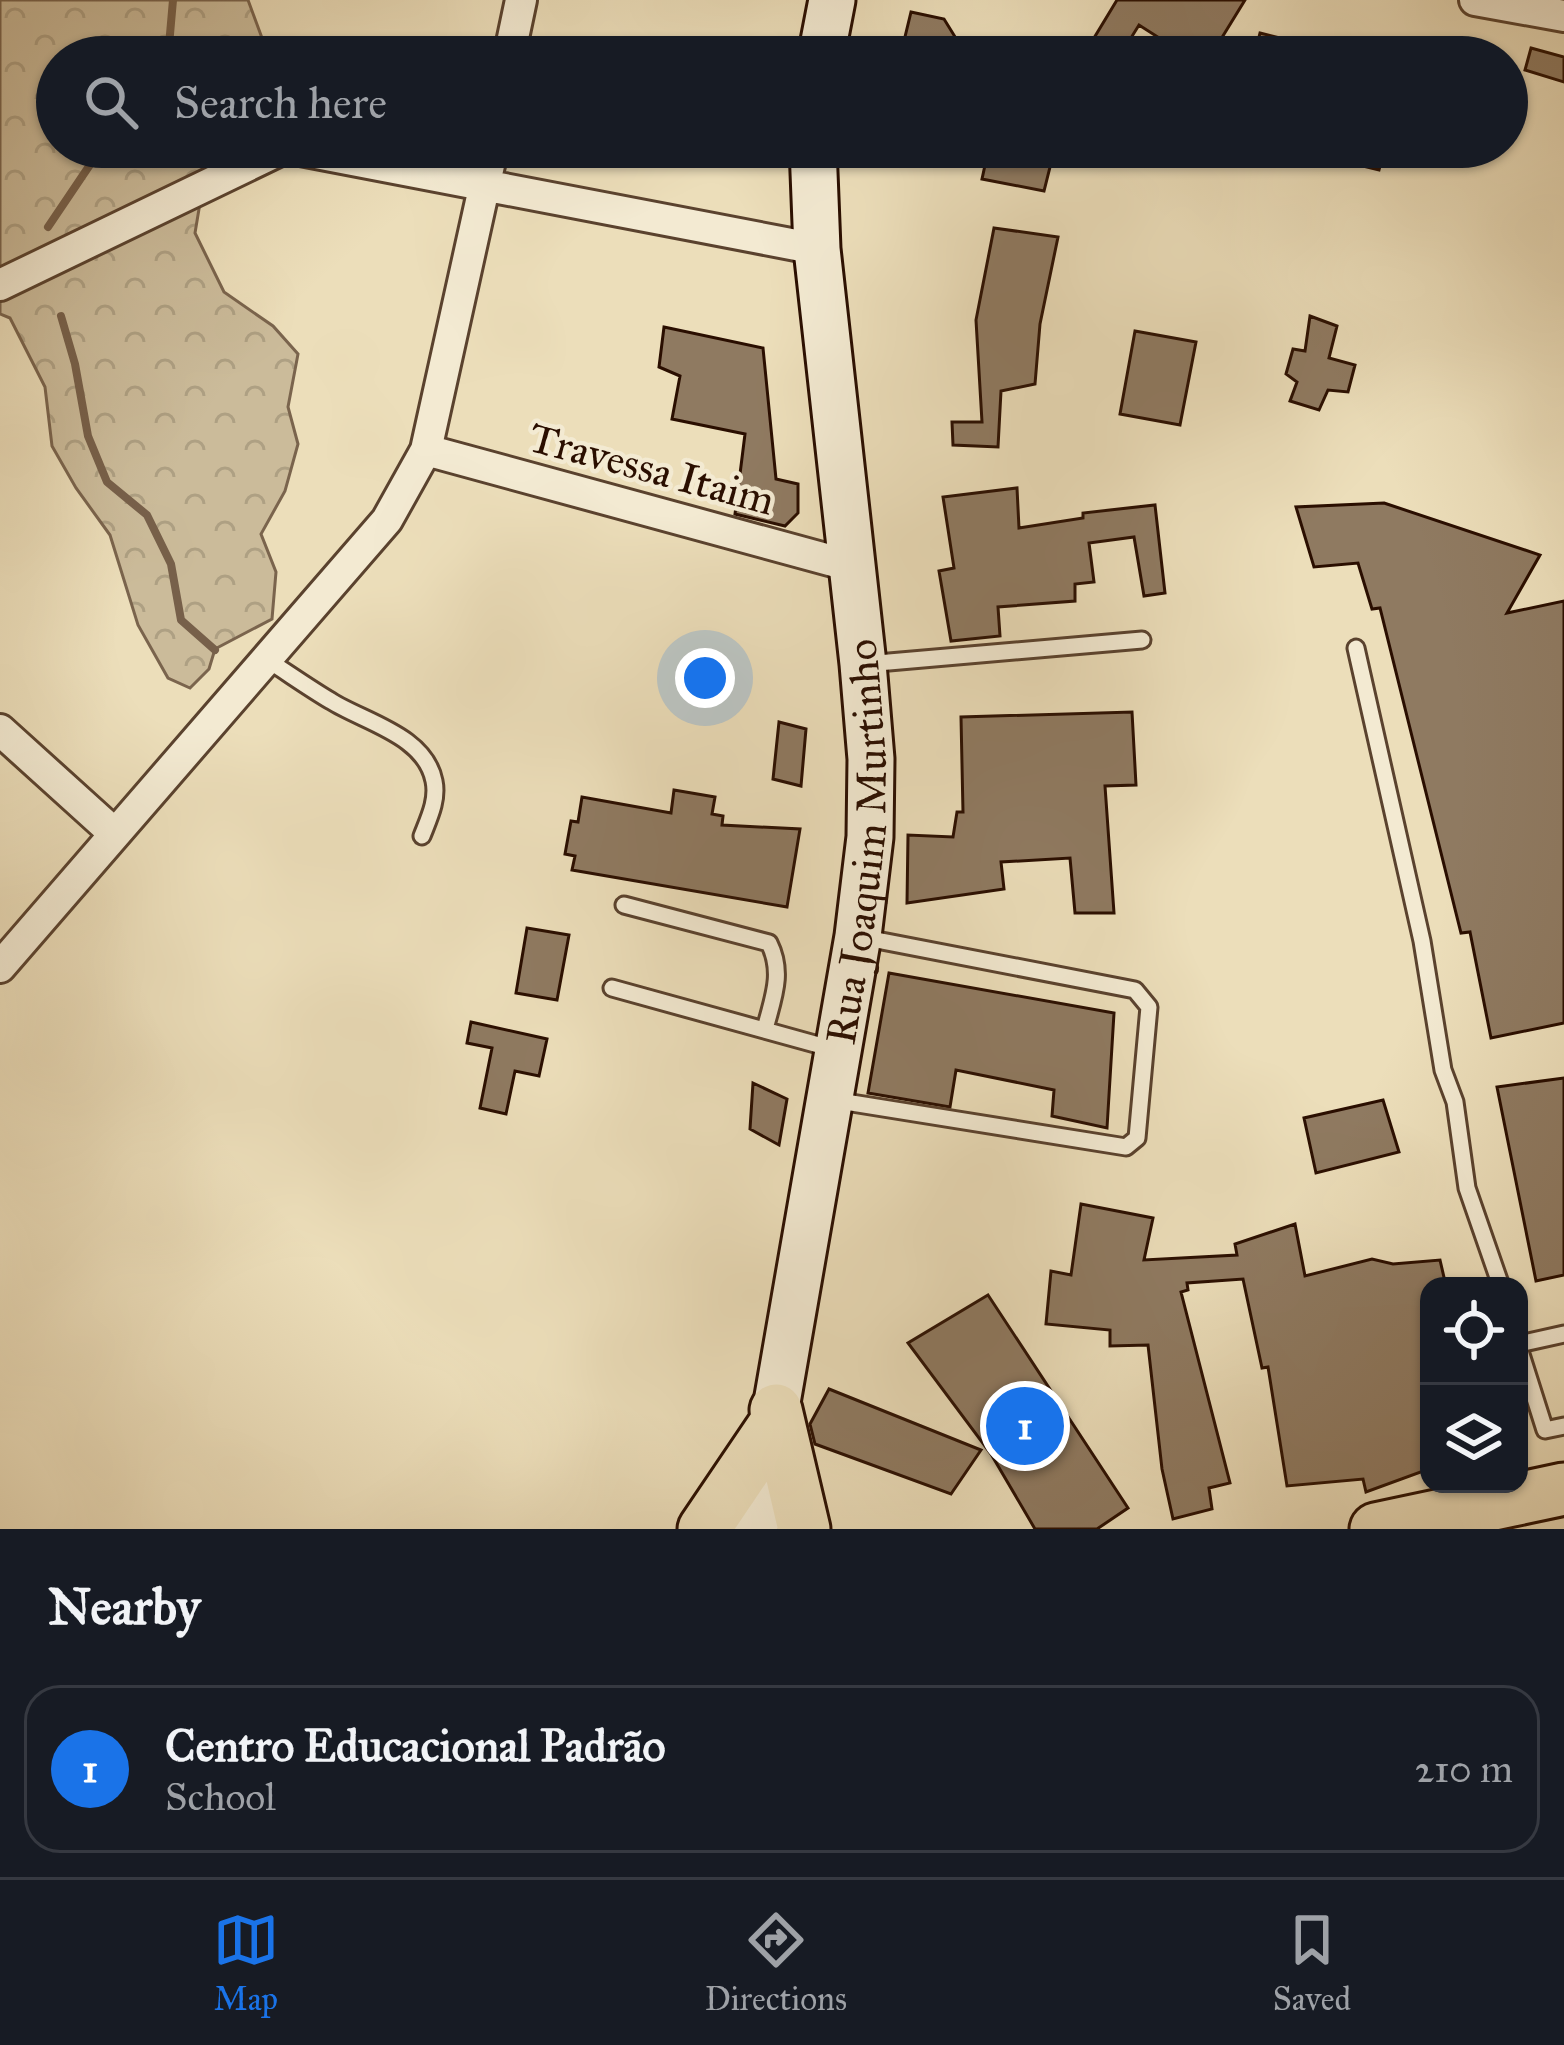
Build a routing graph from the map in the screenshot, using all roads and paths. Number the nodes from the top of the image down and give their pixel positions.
1 (520, 0) edge
2 (832, 0) edge
3 (1475, 0) edge
4 (1564, 16) edge
5 (509, 36) edge
6 (825, 36) edge
7 (242, 168) edge
8 (388, 168) edge
9 (489, 168) edge
10 (814, 168) edge
11 (486, 188) junction
12 (817, 249) junction
13 (0, 285) edge
14 (426, 450) junction
15 (855, 567) junction
16 (1142, 640) dead end
17 (1356, 648) dead end
18 (266, 659) junction
19 (863, 664) junction
20 (0, 730) edge
21 (115, 834) junction
22 (422, 836) dead end
23 (624, 905) dead end
24 (858, 936) junction
25 (0, 967) edge
26 (612, 988) dead end
27 (765, 1029) junction
28 (836, 1050) junction
29 (828, 1099) junction
30 (1498, 1277) edge
31 (1564, 1334) edge
32 (1528, 1344) edge
33 (1528, 1376) edge
34 (774, 1418) junction
35 (1564, 1426) edge
36 (1548, 1514) edge
37 (704, 1529) edge
38 (755, 1529) edge
39 (804, 1529) edge
40 (1376, 1529) edge

1 - 5 street
2 - 6 main road
3 - 4 street
7 - 13 street
8 - 11 street
9 - 11 street
10 - 12 main road, Rua Joaquim Murtinho
11 - 12 street
11 - 14 street
12 - 15 main road, Rua Joaquim Murtinho
14 - 15 street, Travessa Itaim
14 - 18 street
15 - 19 main road, Rua Joaquim Murtinho
16 - 19 lane
17 - 30 lane
18 - 21 street
18 - 22 lane
19 - 24 main road, Rua Joaquim Murtinho
20 - 21 street
21 - 25 street
23 - 27 lane
24 - 28 main road, Rua Joaquim Murtinho
24 - 29 lane
26 - 27 lane
27 - 28 lane
28 - 29 main road, Rua Joaquim Murtinho
29 - 34 main road, Rua Joaquim Murtinho
31 - 32 lane
33 - 35 lane
34 - 37 main road
34 - 38 main road, Rua Joaquim Murtinho
34 - 39 main road
36 - 40 main road

